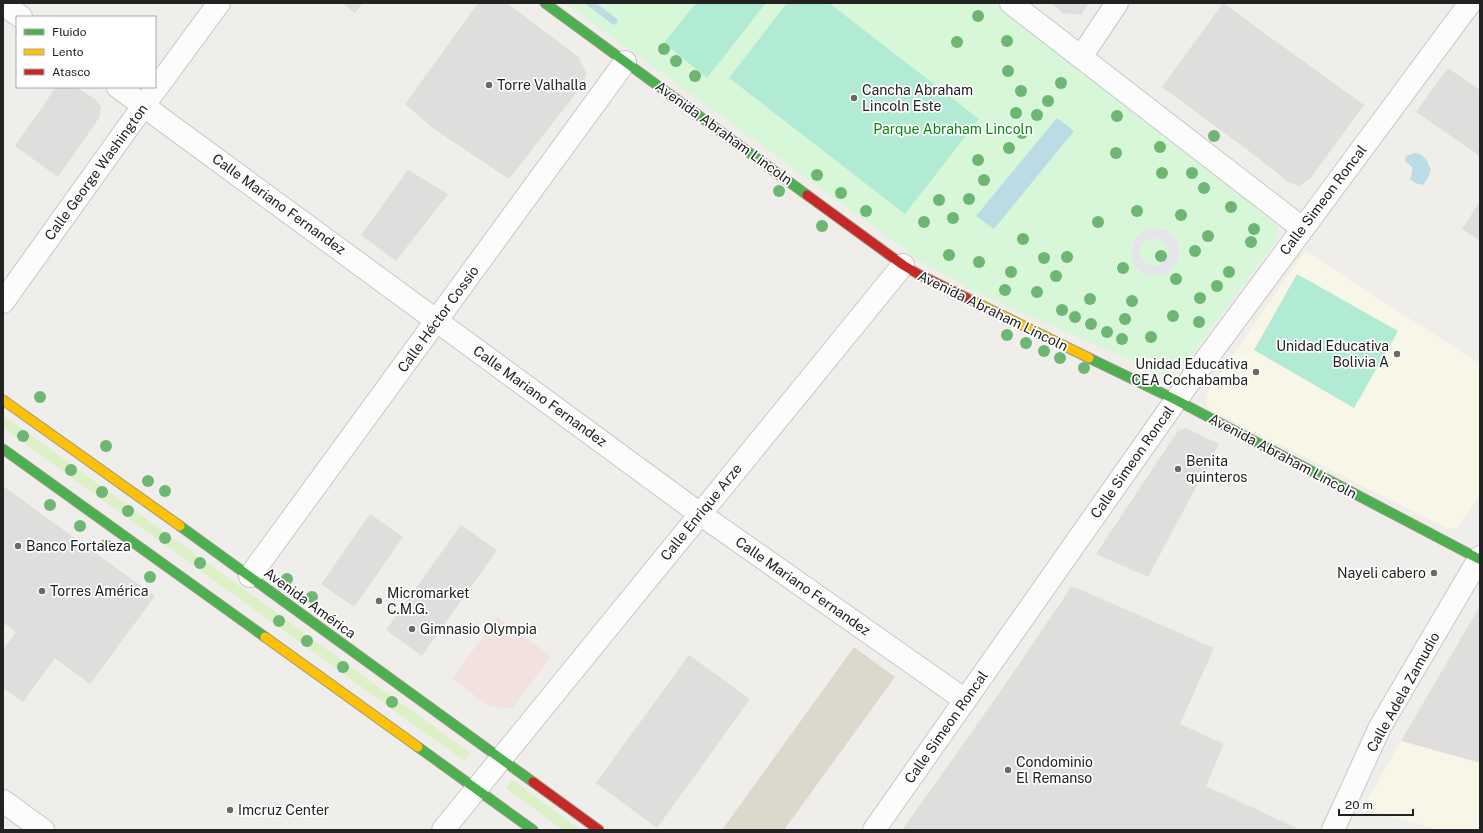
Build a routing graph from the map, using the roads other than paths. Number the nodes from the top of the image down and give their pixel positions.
1 (219, 3) edge
2 (545, 3) edge
3 (1011, 3) edge
4 (1117, 3) edge
5 (1470, 3) edge
6 (3, 4) edge
7 (20, 16) edge
8 (1080, 57) junction
9 (625, 62) junction
10 (119, 88) edge
11 (144, 105) junction
12 (1302, 228) junction
13 (903, 265) junction
14 (3, 302) edge
15 (437, 320) junction
16 (3, 400) edge
17 (1176, 400) junction
18 (3, 449) edge
19 (700, 514) junction
20 (1479, 558) edge
21 (250, 576) junction
22 (965, 700) junction
23 (500, 759) junction
24 (477, 789) junction
25 (3, 801) edge
26 (43, 830) edge
27 (443, 830) edge
28 (533, 830) edge
29 (599, 830) edge
30 (874, 830) edge
31 (1333, 830) edge

1 - 11 street, Calle George Washington
2 - 9 main road, Avenida Abraham Lincoln
3 - 8 street
4 - 8 street
5 - 12 street, Calle Simeon Roncal
6 - 7 street
8 - 12 street
9 - 13 main road, Avenida Abraham Lincoln
9 - 15 street, Calle Héctor Cossío
10 - 11 street, Calle Mariano Fernandez
11 - 14 street, Calle George Washington
11 - 15 street, Calle Mariano Fernandez
12 - 17 street, Calle Simeon Roncal
13 - 17 main road, Avenida Abraham Lincoln
13 - 19 street, Calle Enrique Arze
15 - 19 street, Calle Mariano Fernandez
15 - 21 street, Calle Héctor Cossío
16 - 21 main road, Avenida América
17 - 20 main road, Avenida Abraham Lincoln
17 - 22 street, Calle Simeon Roncal
18 - 24 main road
19 - 22 street, Calle Mariano Fernandez
19 - 23 street, Calle Enrique Arze
20 - 31 street, Calle Adela Zamudio
21 - 23 main road, Avenida América
22 - 30 street, Calle Simeon Roncal
23 - 24 street, Calle Enrique Arze
23 - 29 main road, Avenida América
24 - 27 street, Calle Enrique Arze
24 - 28 main road
25 - 26 street

